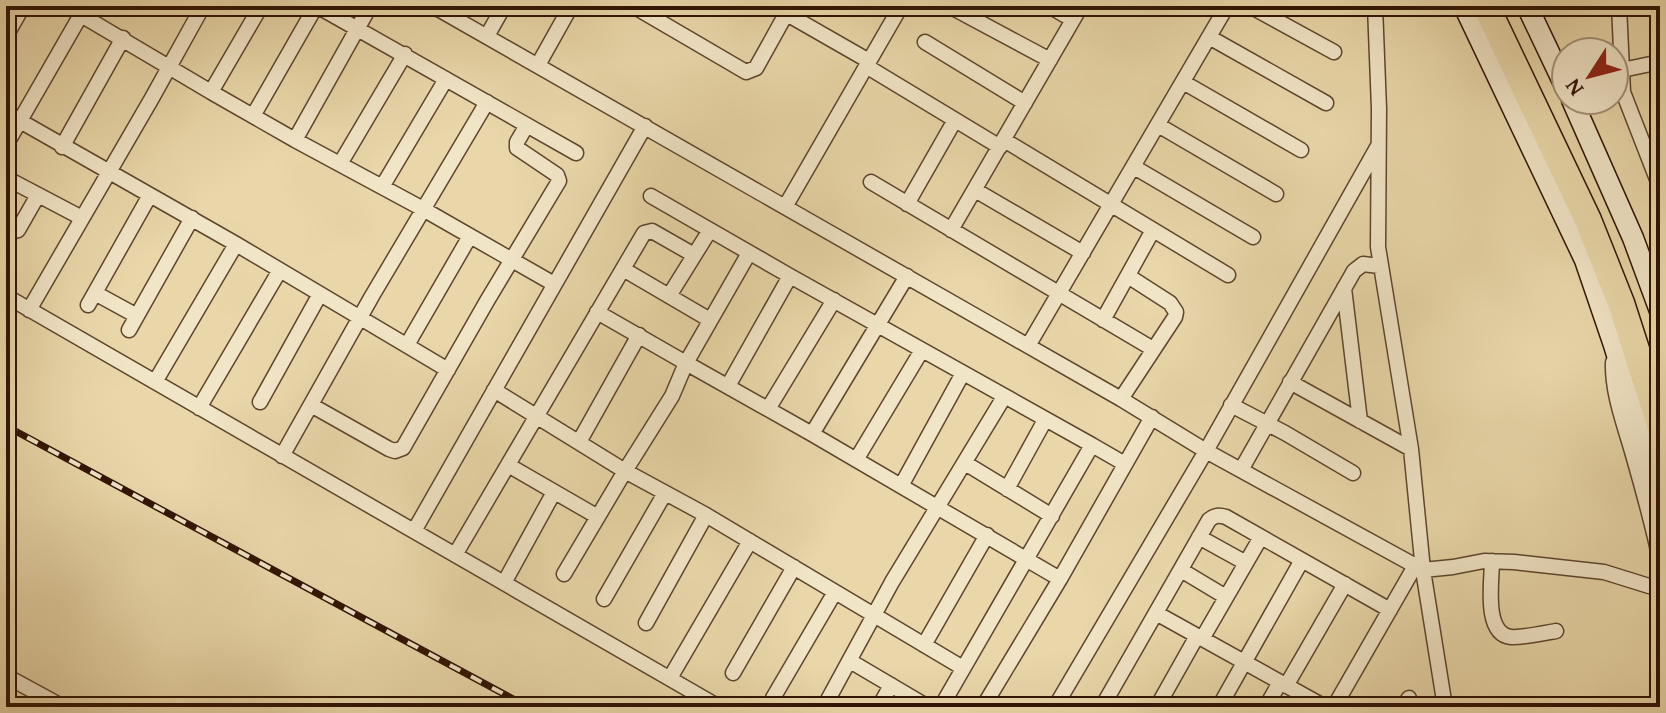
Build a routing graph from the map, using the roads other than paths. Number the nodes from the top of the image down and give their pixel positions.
1 (23, 6) edge
2 (203, 6) edge
3 (261, 6) edge
4 (316, 6) edge
5 (370, 6) edge
6 (433, 6) edge
7 (504, 6) edge
8 (571, 6) edge
9 (633, 6) edge
10 (901, 6) edge
11 (1049, 6) edge
12 (1081, 6) edge
13 (1227, 6) edge
14 (1250, 6) edge
15 (1375, 6) edge
16 (1464, 6) edge
17 (1486, 6) edge
18 (1503, 6) edge
19 (1527, 6) edge
20 (1619, 6) edge
21 (953, 8) dead end
22 (84, 10) edge
23 (779, 10) edge
24 (1073, 20) junction
25 (358, 28) junction
26 (6, 36) edge
27 (487, 36) junction
28 (1620, 36) edge
29 (1209, 37) junction
30 (123, 38) junction
31 (925, 42) dead end
32 (1334, 52) dead end
33 (405, 54) junction
34 (1550, 54) edge
35 (1050, 60) junction
36 (1660, 62) edge
37 (868, 64) junction
38 (538, 65) junction
39 (169, 66) junction
40 (1630, 68) edge
41 (446, 79) junction
42 (1183, 82) junction
43 (211, 92) junction
44 (487, 102) junction
45 (1025, 103) junction
46 (1326, 103) dead end
47 (1630, 110) edge
48 (253, 116) junction
49 (1579, 116) edge
50 (12, 117) edge
51 (955, 120) junction
52 (527, 125) junction
53 (1158, 125) junction
54 (645, 126) junction
55 (295, 140) junction
56 (1002, 143) junction
57 (6, 145) edge
58 (1379, 145) junction
59 (62, 147) junction
60 (1301, 150) dead end
61 (576, 153) dead end
62 (340, 164) junction
63 (1134, 167) junction
64 (109, 172) junction
65 (6, 178) edge
66 (871, 182) dead end
67 (382, 187) junction
68 (1660, 187) edge
69 (975, 190) junction
70 (1276, 194) dead end
71 (38, 195) junction
72 (150, 195) junction
73 (651, 196) dead end
74 (907, 204) junction
75 (1111, 205) junction
76 (785, 207) junction
77 (423, 209) junction
78 (82, 218) junction
79 (192, 218) junction
80 (6, 229) edge
81 (710, 230) junction
82 (951, 230) junction
83 (1153, 230) junction
84 (470, 236) junction
85 (1253, 237) dead end
86 (236, 244) junction
87 (749, 253) junction
88 (1083, 253) junction
89 (694, 255) junction
90 (512, 260) junction
91 (1379, 266) junction
92 (623, 269) junction
93 (280, 270) junction
94 (1228, 275) dead end
95 (790, 276) junction
96 (907, 276) junction
97 (1128, 276) junction
98 (554, 284) junction
99 (1344, 288) junction
100 (320, 294) junction
101 (1059, 294) junction
102 (6, 296) edge
103 (669, 296) junction
104 (834, 300) junction
105 (29, 310) junction
106 (1660, 311) edge
107 (597, 312) junction
108 (361, 317) junction
109 (710, 320) junction
110 (1103, 320) junction
111 (877, 325) junction
112 (639, 335) junction
113 (407, 345) junction
114 (1614, 345) junction
115 (1028, 346) junction
116 (1153, 349) junction
117 (922, 350) junction
118 (686, 363) junction
119 (448, 370) junction
120 (1660, 370) edge
121 (963, 373) junction
122 (155, 382) junction
123 (1290, 382) junction
124 (728, 386) junction
125 (494, 390) junction
126 (1004, 397) junction
127 (1121, 399) junction
128 (260, 402) dead end
129 (311, 405) junction
130 (1231, 405) junction
131 (199, 408) junction
132 (768, 409) junction
133 (535, 415) junction
134 (1152, 417) junction
135 (1045, 420) junction
136 (1360, 421) junction
137 (1660, 424) edge
138 (1266, 425) junction
139 (812, 434) junction
140 (579, 442) junction
141 (1092, 445) junction
142 (1411, 449) junction
143 (1206, 451) junction
144 (282, 456) junction
145 (856, 460) junction
146 (965, 463) junction
147 (1125, 464) junction
148 (508, 465) junction
149 (1241, 470) junction
150 (625, 471) junction
151 (1353, 473) dead end
152 (901, 486) junction
153 (1007, 489) junction
154 (554, 492) junction
155 (665, 493) junction
156 (938, 507) junction
157 (1660, 508) edge
158 (706, 515) junction
159 (1052, 516) junction
160 (598, 517) junction
161 (414, 531) junction
162 (987, 535) junction
163 (1199, 537) junction
164 (1261, 537) junction
165 (750, 541) junction
166 (455, 555) junction
167 (1026, 558) junction
168 (1302, 560) junction
169 (1660, 560) edge
170 (1492, 561) junction
171 (1246, 563) junction
172 (794, 567) junction
173 (1419, 568) junction
174 (1181, 570) junction
175 (564, 574) dead end
176 (1060, 579) junction
177 (504, 583) junction
178 (1345, 584) junction
179 (1660, 586) edge
180 (835, 592) junction
181 (1226, 597) junction
182 (604, 599) dead end
183 (1390, 610) junction
184 (1156, 613) junction
185 (875, 616) junction
186 (646, 623) dead end
187 (1556, 631) dead end
188 (1200, 637) junction
189 (924, 645) junction
190 (850, 661) junction
191 (1244, 662) junction
192 (963, 668) junction
193 (733, 673) dead end
194 (6, 676) edge
195 (670, 678) junction
196 (1283, 684) junction
197 (891, 685) junction
198 (773, 698) dead end
199 (56, 705) edge
200 (1056, 706) edge
201 (719, 707) edge
202 (824, 707) edge
203 (879, 707) edge
204 (928, 707) edge
205 (941, 707) edge
206 (983, 707) edge
207 (1102, 707) edge
208 (1157, 707) edge
209 (1219, 707) edge
210 (1266, 707) edge
211 (1325, 707) edge
212 (1334, 707) edge
213 (1445, 707) edge

1 - 26 street
2 - 39 street
3 - 43 street
4 - 25 street
4 - 48 street
5 - 25 street
6 - 27 street
7 - 27 street
8 - 38 street
9 - 23 street
10 - 37 street
11 - 24 street
12 - 24 street
13 - 29 street
14 - 32 street
15 - 58 street
16 - 114 main road
17 - 137 highway
18 - 120 highway
19 - 34 main road
20 - 28 street
21 - 35 street
22 - 30 street
22 - 50 street
23 - 37 street
24 - 35 street
25 - 33 street
25 - 55 street
27 - 38 street
29 - 42 street
29 - 46 street
30 - 39 street
30 - 59 street
31 - 45 street
33 - 41 street
33 - 62 street
35 - 45 street
36 - 40 street
37 - 51 street
37 - 76 street
38 - 54 street
39 - 43 street
39 - 64 street
41 - 44 street
41 - 67 street
42 - 53 street
42 - 60 street
43 - 48 street
44 - 52 street
44 - 77 street
45 - 56 street
47 - 68 street
48 - 55 street
49 - 106 main road
50 - 57 street
50 - 59 street
51 - 56 street
51 - 74 street
52 - 61 street
52 - 90 street
53 - 63 street
53 - 70 street
54 - 76 street
54 - 98 street
55 - 62 street
56 - 69 street
56 - 75 street
58 - 91 street
58 - 130 street
59 - 64 street
62 - 67 street
63 - 75 street
63 - 85 street
64 - 72 street
64 - 78 street
65 - 71 street
66 - 74 street
67 - 77 street
69 - 82 street
69 - 88 street
71 - 78 street
71 - 80 street
72 - 79 street
72 - 79 street
73 - 81 street
74 - 82 street
75 - 83 street
75 - 88 street
76 - 96 street
77 - 84 street
77 - 108 street
78 - 105 street
79 - 86 street
81 - 87 street
81 - 89 street
82 - 101 street
83 - 94 street
83 - 97 street
84 - 90 street
84 - 113 street
86 - 93 street
86 - 122 street
87 - 95 street
87 - 109 street
88 - 101 street
89 - 92 street
89 - 103 street
90 - 98 street
90 - 119 street
91 - 99 street
91 - 142 street
92 - 103 street
92 - 107 street
93 - 100 street
93 - 131 street
95 - 104 street
95 - 124 street
96 - 111 street
96 - 115 street
97 - 110 street
97 - 116 street
98 - 125 street
99 - 123 street
99 - 136 street
100 - 108 street
100 - 128 street
101 - 110 street
101 - 115 street
102 - 105 street
103 - 109 street
104 - 111 street
104 - 132 street
105 - 122 street
107 - 112 street
107 - 133 street
108 - 113 street
108 - 129 street
109 - 118 street
110 - 116 street
111 - 117 street
111 - 139 street
112 - 118 street
112 - 140 street
113 - 119 street
114 - 157 main road
114 - 169 street
115 - 127 street
116 - 127 street
117 - 121 street
117 - 145 street
118 - 124 street
118 - 150 street
119 - 129 street
121 - 126 street
121 - 152 street
122 - 131 street
123 - 136 street
123 - 138 street
124 - 132 street
125 - 133 street
125 - 161 street
126 - 135 street
126 - 146 street
127 - 134 street
129 - 144 street
130 - 138 street
130 - 143 street
131 - 144 street
132 - 139 street
133 - 140 street
133 - 148 street
134 - 143 street
134 - 147 street
135 - 141 street
135 - 153 street
136 - 142 street
138 - 149 street
138 - 151 street
139 - 145 street
140 - 150 street
141 - 147 street
141 - 159 street
142 - 173 street
143 - 149 street
143 - 200 street
144 - 161 street
145 - 152 street
146 - 153 street
146 - 156 street
147 - 176 street
148 - 154 street
148 - 166 street
149 - 173 street
150 - 155 street
150 - 160 street
152 - 156 street
153 - 159 street
154 - 160 street
154 - 177 street
155 - 158 street
155 - 182 street
156 - 162 street
156 - 185 street
158 - 165 street
158 - 186 street
159 - 167 street
160 - 175 street
161 - 166 street
162 - 167 street
162 - 189 street
163 - 164 street
163 - 171 street
163 - 174 street
164 - 168 street
164 - 171 street
165 - 172 street
165 - 195 street
166 - 177 street
167 - 176 street
167 - 192 street
168 - 178 street
168 - 191 street
170 - 173 street
170 - 179 street
170 - 187 street
171 - 181 street
172 - 180 street
172 - 193 street
173 - 183 street
173 - 213 street
174 - 181 street
174 - 184 street
176 - 206 street
177 - 195 street
178 - 183 street
178 - 196 street
180 - 185 street
180 - 198 street
181 - 188 street
183 - 212 street
184 - 188 street
184 - 207 street
185 - 189 street
185 - 190 street
188 - 191 street
188 - 208 street
189 - 192 street
190 - 197 street
190 - 202 street
191 - 196 street
191 - 209 street
192 - 205 street
194 - 199 street
195 - 201 street
196 - 210 street
196 - 211 street
197 - 203 street
197 - 204 street

